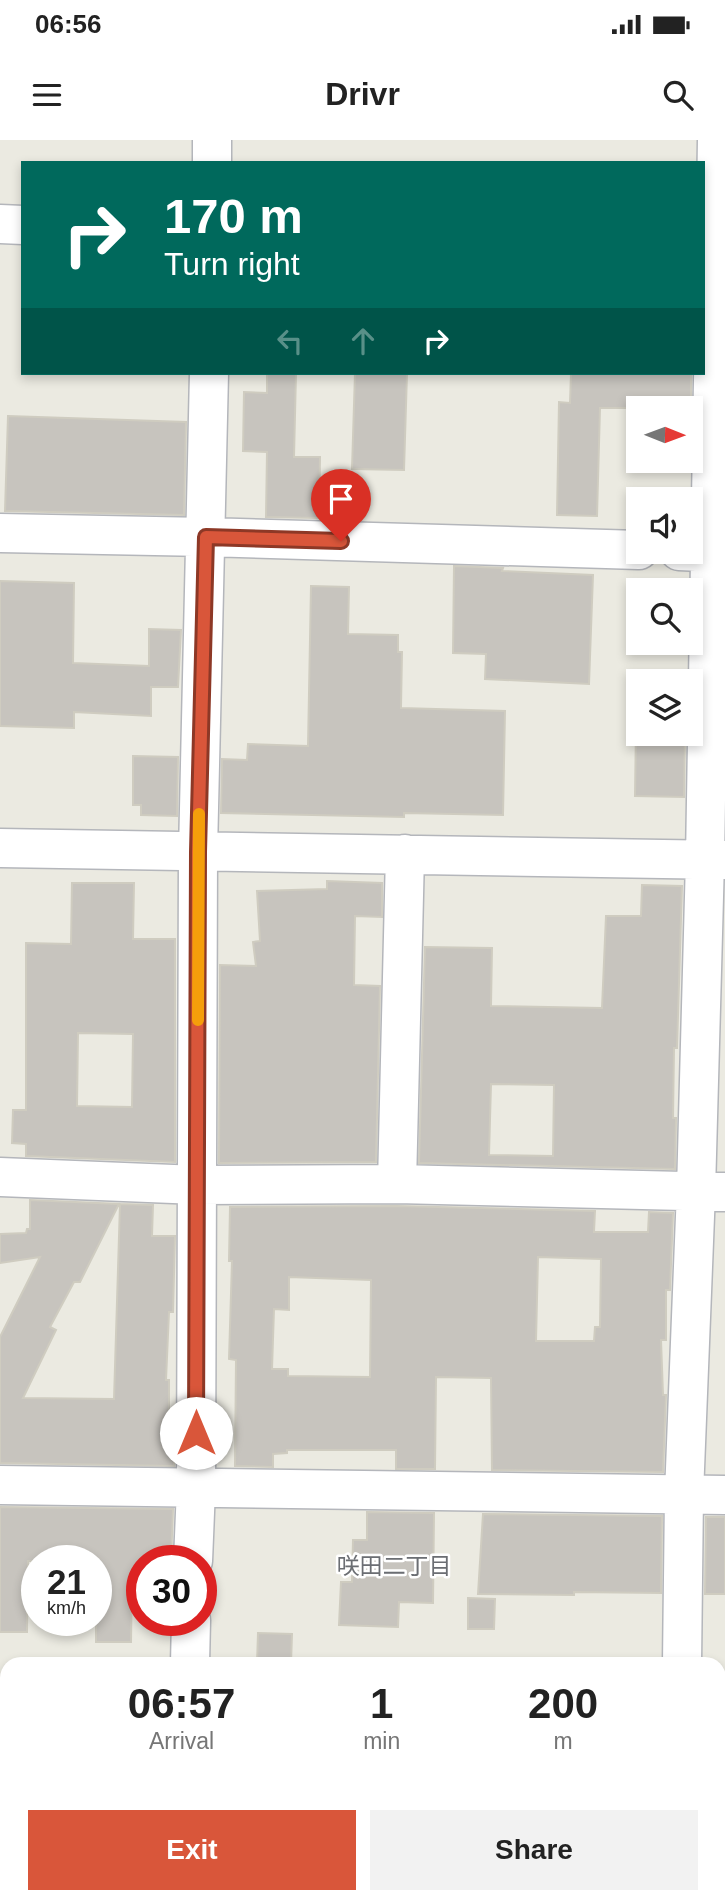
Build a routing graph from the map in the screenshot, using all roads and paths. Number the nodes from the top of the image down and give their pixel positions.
1 (212, 140) edge
2 (717, 140) edge
3 (212, 161) edge
4 (0, 224) edge
5 (21, 225) edge
6 (715, 242) edge
7 (209, 375) edge
8 (0, 533) edge
9 (206, 537) junction
10 (626, 550) edge
11 (705, 552) edge
12 (0, 848) edge
13 (198, 852) junction
14 (405, 854) junction
15 (715, 860) edge
16 (0, 1177) edge
17 (397, 1184) junction
18 (198, 1185) junction
19 (711, 1191) edge
20 (0, 1485) edge
21 (196, 1489) junction
22 (684, 1494) junction
23 (725, 1495) edge
24 (194, 1545) edge
25 (191, 1636) edge
26 (190, 1657) edge
27 (682, 1657) edge

1 - 3 street
2 - 6 street
4 - 5 street
6 - 11 street
7 - 9 street
8 - 9 street
9 - 10 street
9 - 13 street
11 - 15 street
12 - 13 street
13 - 14 street
13 - 18 street
14 - 15 street
14 - 17 street
15 - 19 street
16 - 18 street
17 - 18 street
17 - 19 street
18 - 21 street
19 - 22 street
20 - 21 street
21 - 22 street
21 - 24 street
22 - 23 street
22 - 27 street
25 - 26 street

